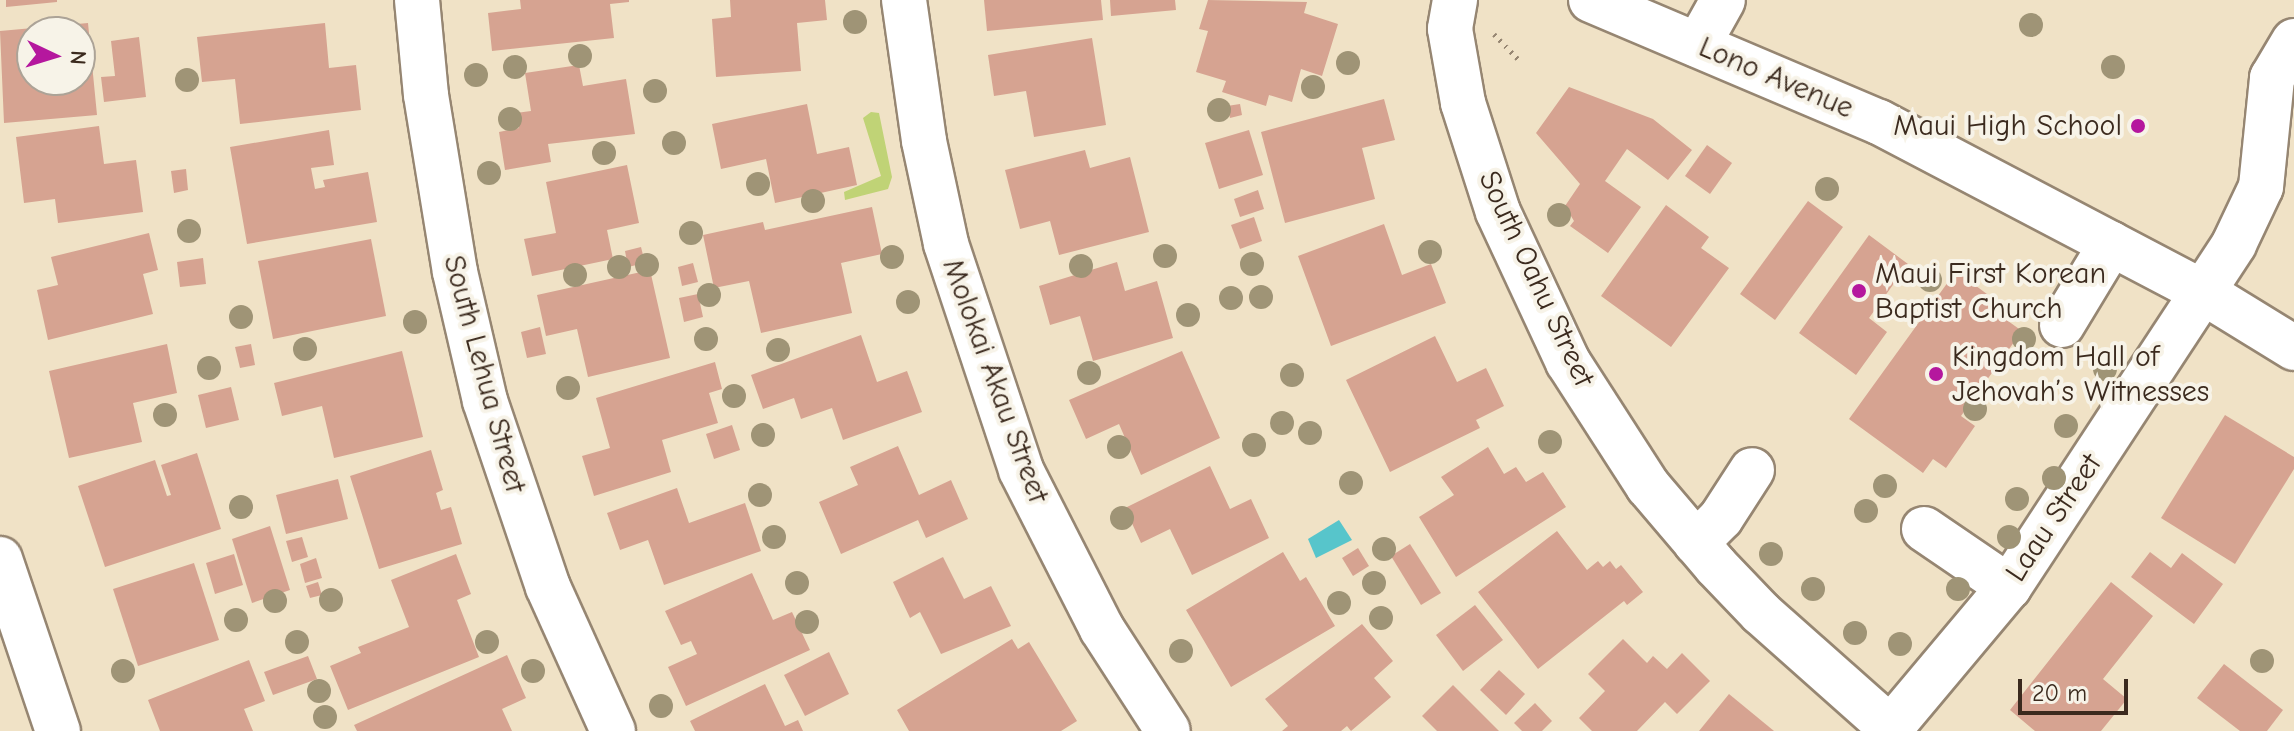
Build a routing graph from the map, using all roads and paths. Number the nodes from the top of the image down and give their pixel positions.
1 (417, 0) edge
2 (904, 0) edge
3 (1455, 0) edge
4 (1591, 0) edge
5 (1723, 0) edge
6 (1494, 34) dead end
7 (2294, 41) edge
8 (1698, 45) junction
9 (1518, 59) dead end
10 (2111, 244) junction
11 (2203, 292) junction
12 (2062, 325) dead end
13 (2294, 348) edge
14 (1752, 470) dead end
15 (1924, 529) dead end
16 (1696, 543) junction
17 (0, 559) edge
18 (2009, 587) junction
19 (1891, 730) edge
20 (58, 731) edge
21 (613, 731) edge
22 (1168, 731) edge

1 - 21 street, South Lehua Street
2 - 22 street, Molokai Akau Street
3 - 16 street, South Oahu Street
4 - 8 street, Lono Avenue
5 - 8 street
6 - 9 path
7 - 11 street, Laau Street
8 - 10 street, Lono Avenue
10 - 11 street, Lono Avenue
10 - 12 street
11 - 13 street, Lono Avenue
11 - 18 street, Laau Street
14 - 16 street
15 - 18 street
16 - 19 street, South Oahu Street
17 - 20 street
18 - 19 street, Laau Street

